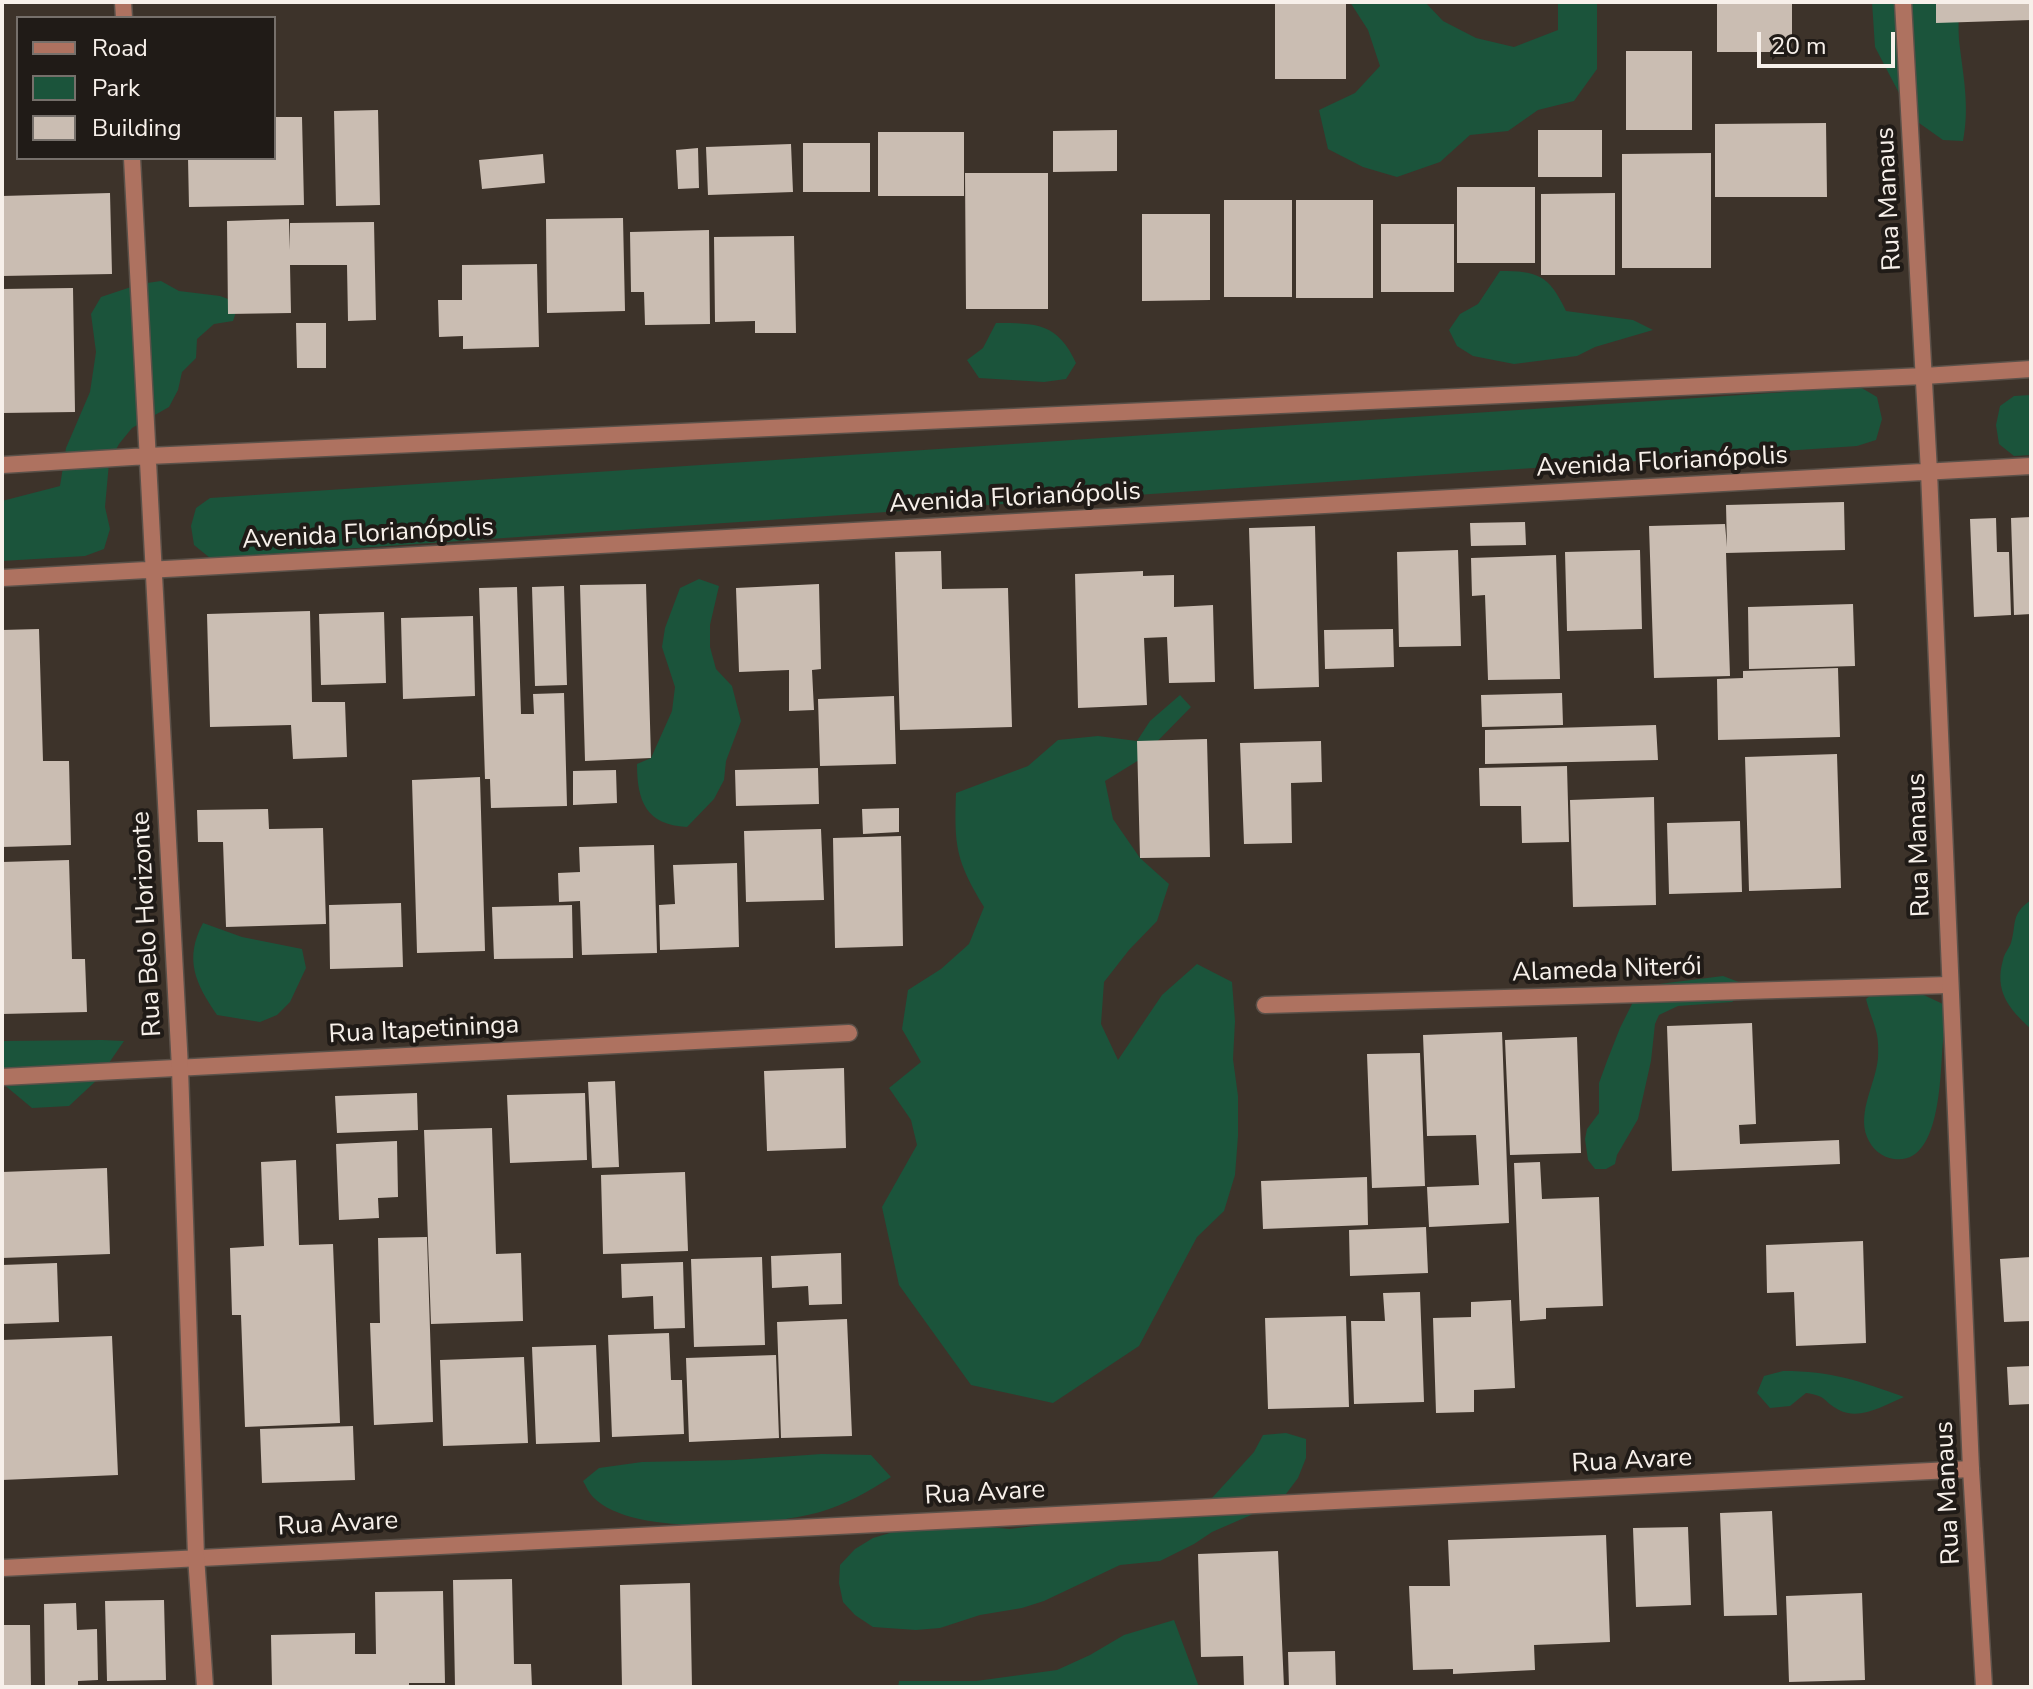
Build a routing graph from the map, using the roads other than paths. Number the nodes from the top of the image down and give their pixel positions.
1 (1903, 2) edge
2 (132, 160) edge
3 (2031, 369) edge
4 (1924, 376) junction
5 (148, 456) junction
6 (2, 465) edge
7 (2031, 466) edge
8 (1929, 472) junction
9 (155, 571) junction
10 (2, 578) edge
11 (1949, 985) junction
12 (1265, 1005) dead end
13 (849, 1033) dead end
14 (180, 1068) junction
15 (2, 1077) edge
16 (1971, 1469) junction
17 (196, 1556) junction
18 (2, 1568) edge
19 (205, 1687) edge
20 (1984, 1687) edge

1 - 4 street, Rua Manaus
2 - 5 street, Rua Belo Horizonte
3 - 4 street
4 - 5 street
4 - 8 street, Rua Manaus
5 - 6 street
5 - 9 street, Rua Belo Horizonte
7 - 8 street, Avenida Florianópolis
8 - 9 street, Avenida Florianópolis
8 - 11 street, Rua Manaus
9 - 10 street, Avenida Florianópolis
9 - 14 street, Rua Belo Horizonte
11 - 12 street, Alameda Niterói
11 - 16 street, Rua Manaus
13 - 14 street, Rua Itapetininga
14 - 15 street, Rua Itapetininga
14 - 17 street, Rua Belo Horizonte
16 - 17 street, Rua Avare
16 - 20 street, Rua Manaus
17 - 18 street, Rua Avare
17 - 19 street, Rua Belo Horizonte

